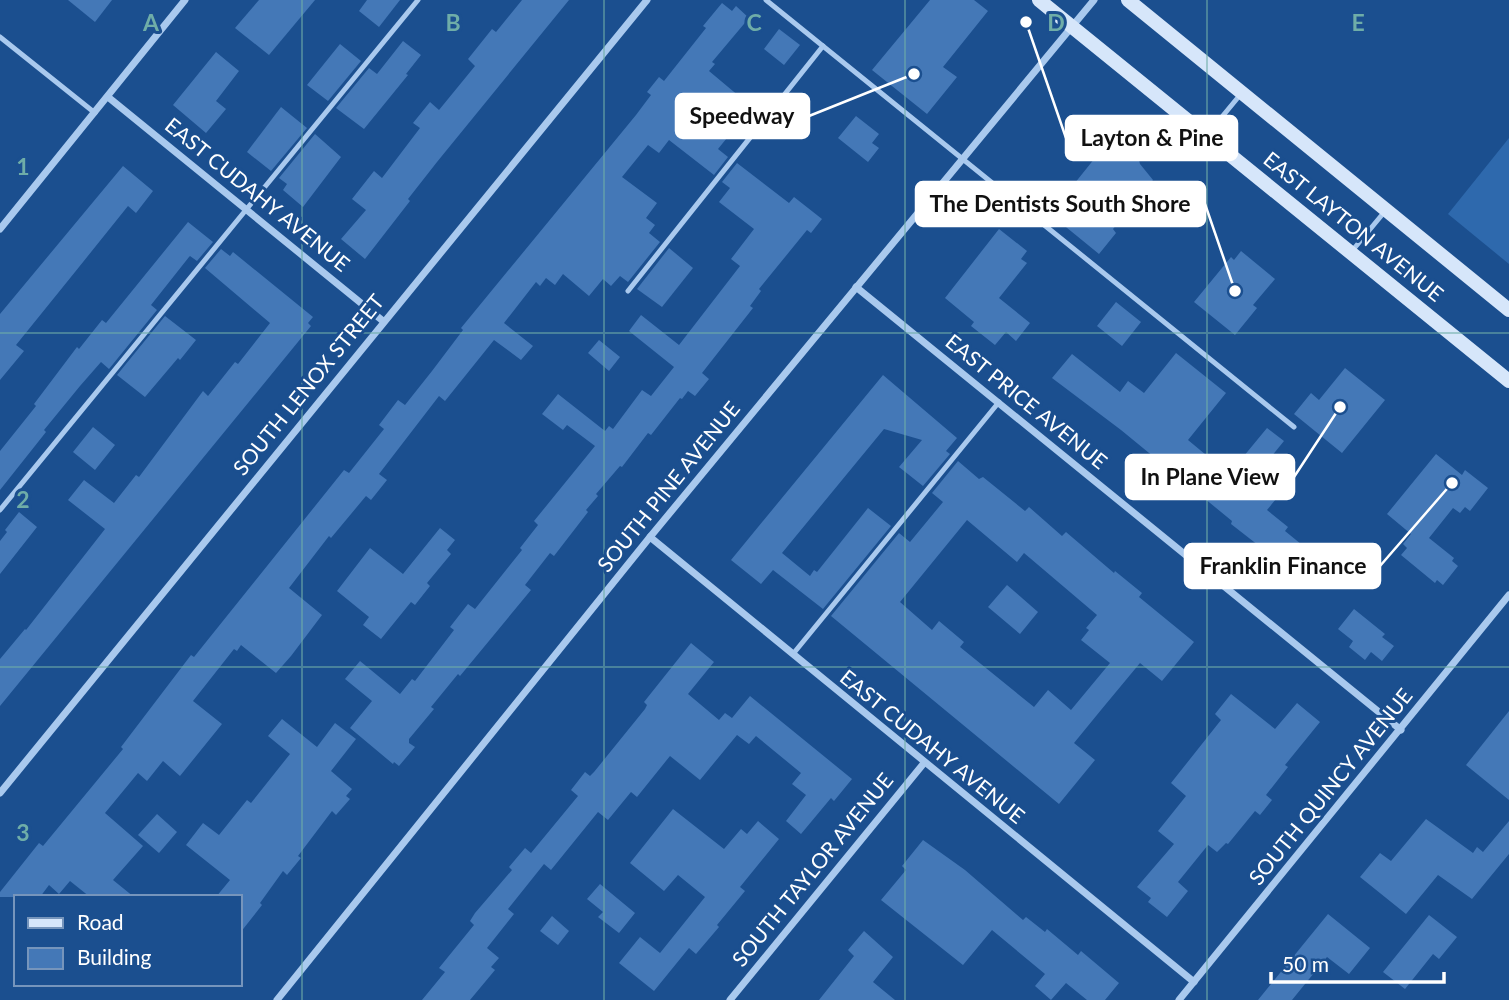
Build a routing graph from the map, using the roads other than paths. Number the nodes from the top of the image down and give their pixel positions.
1 (185, 0) edge
2 (418, 0) edge
3 (647, 0) edge
4 (766, 0) edge
5 (1039, 0) edge
6 (1094, 0) edge
7 (1128, 0) edge
8 (1072, 27) junction
9 (0, 37) edge
10 (823, 46) junction
11 (1242, 92) junction
12 (108, 97) junction
13 (94, 113) junction
14 (1207, 135) junction
15 (962, 159) junction
16 (1386, 210) junction
17 (247, 211) junction
18 (0, 229) edge
19 (1351, 252) junction
20 (856, 287) junction
21 (628, 291) dead end
22 (1509, 310) edge
23 (383, 321) junction
24 (1509, 381) edge
25 (999, 402) junction
26 (1294, 428) dead end
27 (0, 510) edge
28 (650, 537) junction
29 (1509, 596) edge
30 (792, 655) junction
31 (1401, 730) junction
32 (924, 763) junction
33 (0, 793) edge
34 (1194, 982) junction
35 (277, 1000) edge
36 (730, 1000) edge
37 (1179, 1000) edge

1 - 12 street
2 - 17 lane
3 - 23 street, SOUTH LENOX STREET
4 - 10 lane
5 - 8 main road, EAST LAYTON AVENUE
6 - 8 street, SOUTH PINE AVENUE
7 - 11 main road, EAST LAYTON AVENUE
8 - 14 main road, EAST LAYTON AVENUE
8 - 15 street, SOUTH PINE AVENUE
9 - 13 lane
10 - 15 lane
10 - 21 lane
11 - 14 lane
11 - 16 main road, EAST LAYTON AVENUE
12 - 13 street
12 - 17 street, EAST CUDAHY AVENUE
13 - 18 street
14 - 19 main road, EAST LAYTON AVENUE
15 - 20 street, SOUTH PINE AVENUE
15 - 26 lane
16 - 19 lane
16 - 22 main road, EAST LAYTON AVENUE
17 - 23 street, EAST CUDAHY AVENUE
17 - 27 lane
19 - 24 main road, EAST LAYTON AVENUE
20 - 25 street, EAST PRICE AVENUE
20 - 28 street, SOUTH PINE AVENUE
23 - 33 street, SOUTH LENOX STREET
25 - 30 lane
25 - 31 street, EAST PRICE AVENUE
28 - 30 street, EAST CUDAHY AVENUE
28 - 35 street, SOUTH PINE AVENUE
29 - 31 street, SOUTH QUINCY AVENUE
30 - 32 street, EAST CUDAHY AVENUE
31 - 34 street, SOUTH QUINCY AVENUE
32 - 34 street, EAST CUDAHY AVENUE
32 - 36 street, SOUTH TAYLOR AVENUE
34 - 37 street, SOUTH QUINCY AVENUE

